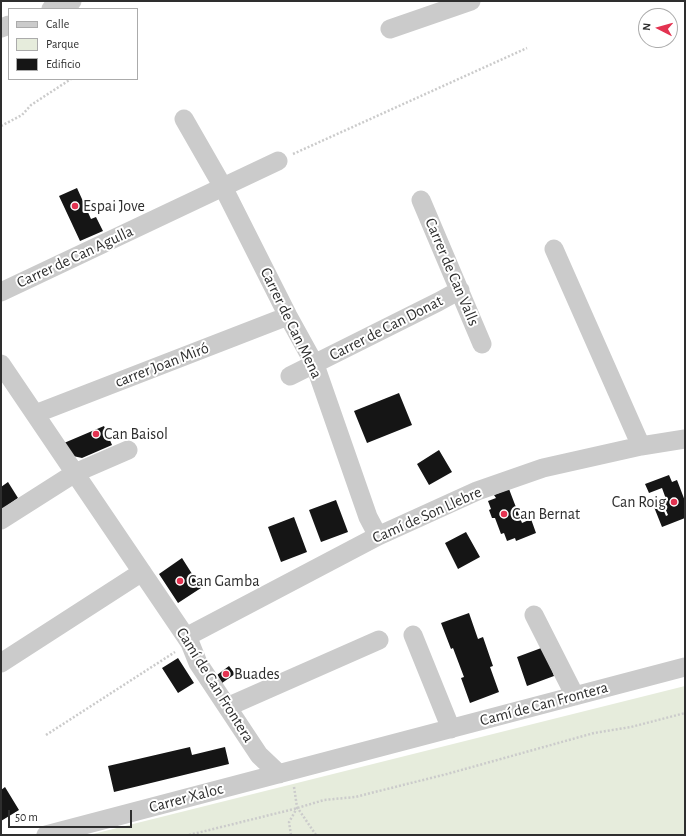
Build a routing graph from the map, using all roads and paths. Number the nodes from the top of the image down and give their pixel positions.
1 (72, 1) edge
2 (470, 1) edge
3 (54, 8) edge
4 (390, 29) dead end
5 (527, 48) dead end
6 (70, 80) edge
7 (184, 119) dead end
8 (1, 126) edge
9 (278, 161) joint
10 (223, 187) junction
11 (421, 200) dead end
12 (554, 249) dead end
13 (460, 290) junction
14 (1, 292) edge
15 (288, 316) junction
16 (482, 344) dead end
17 (1, 364) edge
18 (315, 365) junction
19 (290, 376) dead end
20 (35, 414) junction
21 (685, 439) edge
22 (641, 446) junction
23 (128, 450) dead end
24 (75, 473) junction
25 (1, 520) edge
26 (378, 536) junction
27 (142, 572) junction
28 (534, 615) dead end
29 (413, 636) dead end
30 (188, 640) junction
31 (379, 640) dead end
32 (1, 663) edge
33 (685, 667) edge
34 (575, 696) junction
35 (227, 707) junction
36 (685, 713) edge
37 (451, 729) junction
38 (46, 735) dead end
39 (279, 774) junction
40 (298, 807) junction
41 (46, 835) edge
42 (189, 835) edge
43 (291, 835) edge
44 (316, 835) edge

1 - 3 street
2 - 4 street
5 - 9 path
6 - 8 path
7 - 10 street, Carrer de Can Mena
9 - 10 street, Carrer de Can Agulla
10 - 14 street, Carrer de Can Agulla
10 - 15 street, Carrer de Can Mena
11 - 13 street, Carrer de Can Valls
12 - 22 street
13 - 16 street, Carrer de Can Valls
13 - 18 street, Carrer de Can Donat
15 - 18 street, Carrer de Can Mena
15 - 20 street, carrer Joan Miró
17 - 20 street, Camí de Can Frontera
18 - 19 street, Carrer de Can Donat
18 - 26 street, Carrer de Can Mena
20 - 24 street, Camí de Can Frontera
21 - 22 street, Camí de Son Llebre
22 - 26 street, Camí de Son Llebre
23 - 24 street
24 - 25 street
24 - 27 street, Camí de Can Frontera
26 - 30 street, Camí de Son Llebre
27 - 30 street, Camí de Can Frontera
27 - 32 street
28 - 34 street
29 - 37 street
30 - 35 street, Camí de Can Frontera
30 - 38 path
31 - 35 street
33 - 34 street, Camí de Can Frontera
34 - 37 street, Camí de Can Frontera
35 - 39 street, Camí de Can Frontera
36 - 40 path
37 - 39 street, Camí de Can Frontera
39 - 40 path
39 - 41 street, Carrer Xaloc
40 - 42 path
40 - 43 path
40 - 44 path

